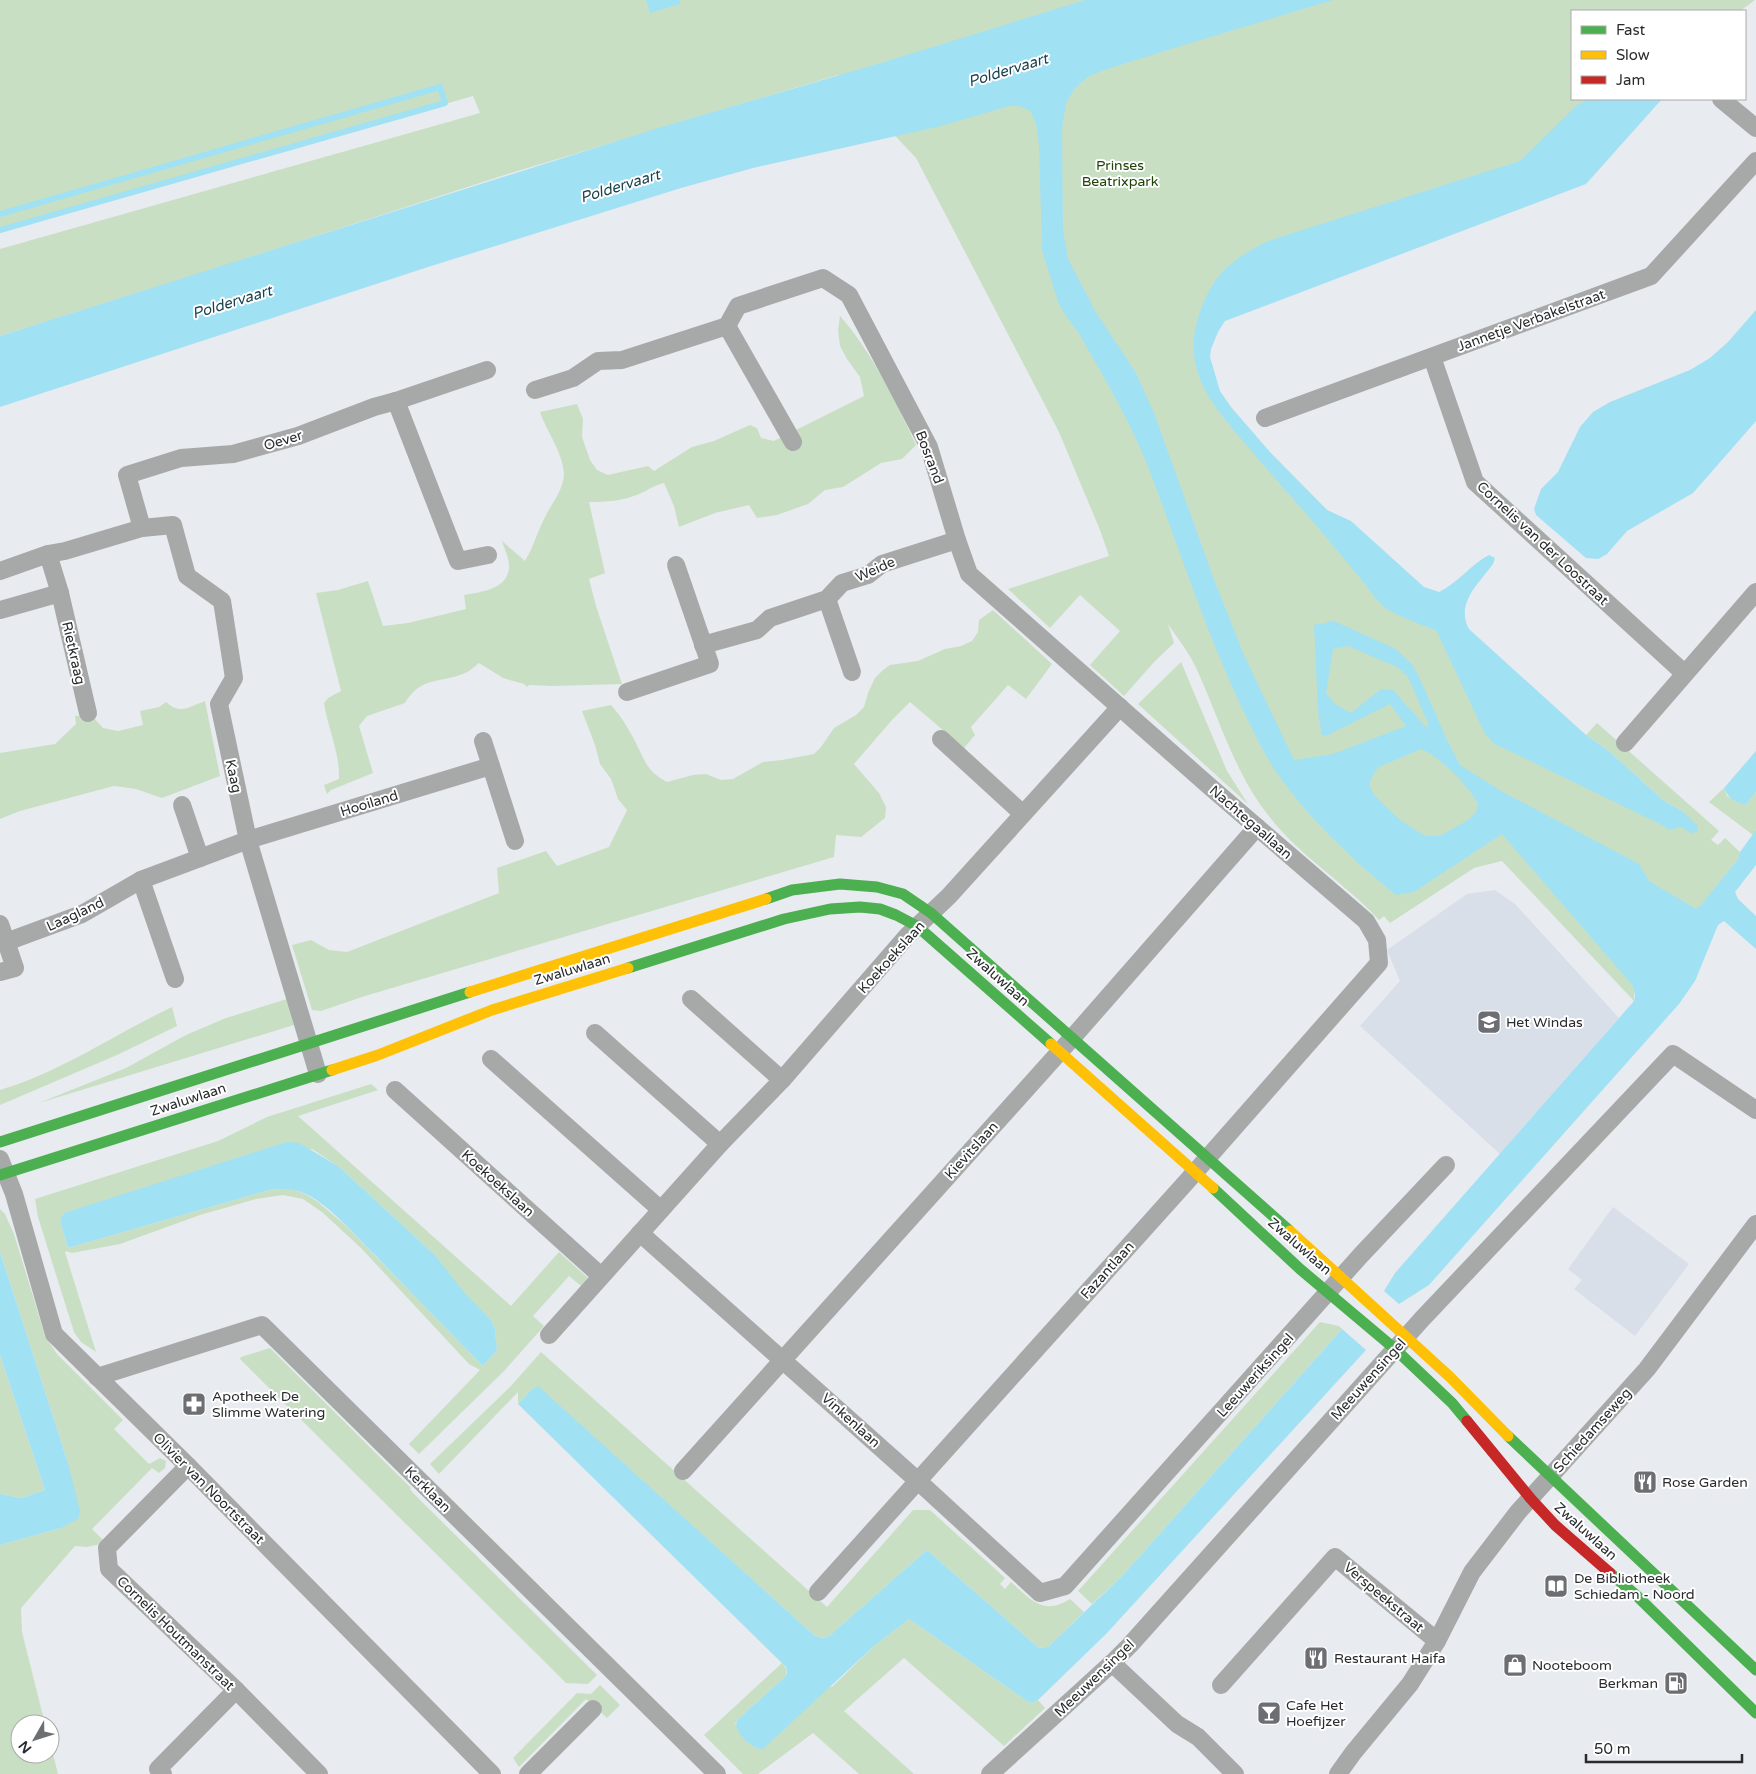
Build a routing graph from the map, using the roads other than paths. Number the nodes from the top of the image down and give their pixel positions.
1 (1722, 100) edge
2 (1756, 128) edge
3 (1756, 161) edge
4 (727, 326) junction
5 (1432, 357) junction
6 (487, 370) dead end
7 (535, 390) dead end
8 (396, 401) junction
9 (1265, 418) dead end
10 (793, 442) dead end
11 (142, 528) junction
12 (957, 540) junction
13 (48, 554) junction
14 (488, 554) dead end
15 (676, 565) dead end
16 (0, 570) edge
17 (1756, 592) edge
18 (60, 593) junction
19 (827, 599) junction
20 (0, 610) edge
21 (703, 645) junction
22 (852, 672) dead end
23 (1684, 673) junction
24 (627, 692) dead end
25 (1120, 708) junction
26 (88, 713) dead end
27 (941, 739) dead end
28 (483, 741) dead end
29 (1625, 743) dead end
30 (491, 766) junction
31 (182, 805) dead end
32 (1023, 814) junction
33 (1257, 827) junction
34 (248, 840) junction
35 (515, 841) dead end
36 (200, 858) junction
37 (141, 880) junction
38 (931, 913) junction
39 (0, 924) edge
40 (918, 926) junction
41 (1377, 940) joint
42 (6, 942) junction
43 (0, 972) edge
44 (175, 979) dead end
45 (691, 999) dead end
46 (595, 1033) dead end
47 (1073, 1037) junction
48 (308, 1044) junction
49 (1060, 1052) junction
50 (491, 1060) dead end
51 (318, 1074) junction
52 (782, 1080) junction
53 (395, 1090) dead end
54 (1756, 1110) edge
55 (0, 1142) edge
56 (720, 1144) junction
57 (1208, 1157) junction
58 (1446, 1165) dead end
59 (2, 1169) edge
60 (1195, 1172) junction
61 (661, 1210) junction
62 (1756, 1224) edge
63 (640, 1233) junction
64 (601, 1276) junction
65 (1342, 1277) junction
66 (1330, 1292) junction
67 (549, 1335) dead end
68 (1401, 1343) junction
69 (783, 1360) junction
70 (97, 1377) junction
71 (188, 1466) junction
72 (683, 1471) dead end
73 (1551, 1475) junction
74 (918, 1481) junction
75 (1531, 1499) junction
76 (1065, 1586) joint
77 (818, 1592) dead end
78 (1437, 1641) junction
79 (1112, 1663) junction
80 (1756, 1670) edge
81 (1221, 1685) dead end
82 (236, 1690) junction
83 (593, 1709) dead end
84 (1756, 1712) edge
85 (163, 1774) edge
86 (319, 1774) edge
87 (492, 1774) edge
88 (528, 1774) edge
89 (717, 1774) edge
90 (990, 1774) edge
91 (1235, 1774) edge
92 (1338, 1774) edge

1 - 2 street
3 - 5 street, Jannetje Verbakelstraat
4 - 7 street
4 - 10 street
4 - 12 street, Bosrand
5 - 9 street, Jannetje Verbakelstraat
5 - 23 street, Cornelis van der Loostraat
6 - 8 street, Oever
8 - 11 street, Oever
8 - 14 street
11 - 13 street
11 - 34 street, Kaag
12 - 19 street, Weide
12 - 25 street, Bosrand
13 - 16 street
13 - 18 street, Rietkraag
15 - 21 street
17 - 23 street
18 - 20 street
18 - 26 street, Rietkraag
19 - 21 street, Weide
19 - 22 street
21 - 24 street
23 - 29 street
25 - 32 street, Koekoekslaan
25 - 33 street, Nachtegaallaan
27 - 32 street
28 - 30 street
30 - 34 street, Hooiland
30 - 35 street
31 - 36 street
32 - 38 street, Koekoekslaan
33 - 41 street, Nachtegaallaan
33 - 47 street, Kievitslaan
34 - 36 street, Laagland
34 - 48 street, Kaag
36 - 37 street, Laagland
37 - 42 street, Laagland
37 - 44 street
38 - 40 street, Koekoekslaan
38 - 47 main road, Zwaluwlaan
38 - 48 main road, Zwaluwlaan
39 - 42 street
40 - 49 main road, Zwaluwlaan
40 - 51 main road, Zwaluwlaan
40 - 52 street, Koekoekslaan
41 - 57 street, Fazantlaan
42 - 43 street
45 - 52 street
46 - 56 street
47 - 49 street, Kievitslaan
47 - 57 main road, Zwaluwlaan
48 - 51 street, Kaag
48 - 55 main road, Zwaluwlaan
49 - 60 main road, Zwaluwlaan
49 - 69 street, Kievitslaan
50 - 61 street
51 - 59 main road, Zwaluwlaan
52 - 56 street, Koekoekslaan
53 - 64 street, Koekoekslaan
54 - 68 street, Meeuwensingel
56 - 61 street, Koekoekslaan
57 - 60 street, Fazantlaan
57 - 65 main road, Zwaluwlaan
58 - 65 street, Leeuweriksingel
59 - 70 street, Olivier van Noortstraat
60 - 66 main road, Zwaluwlaan
60 - 74 street, Fazantlaan
61 - 63 street, Koekoekslaan
62 - 73 street, Schiedamseweg
63 - 64 street, Koekoekslaan
63 - 69 street, Vinkenlaan
64 - 67 street, Koekoekslaan
65 - 66 street, Leeuweriksingel
65 - 68 main road, Zwaluwlaan
66 - 68 main road, Zwaluwlaan
66 - 76 street, Leeuweriksingel
68 - 73 main road, Zwaluwlaan
68 - 75 main road, Zwaluwlaan
68 - 79 street, Meeuwensingel
69 - 72 street, Kievitslaan
69 - 74 street, Vinkenlaan
70 - 71 street, Olivier van Noortstraat
70 - 89 street, Kerklaan
71 - 82 street, Cornelis Houtmanstraat
71 - 87 street, Olivier van Noortstraat
73 - 75 street, Schiedamseweg
73 - 80 main road, Zwaluwlaan
74 - 76 street, Vinkenlaan
74 - 77 street, Fazantlaan
75 - 78 street, Schiedamseweg
75 - 84 main road, Zwaluwlaan
78 - 81 street, Verspeekstraat
78 - 92 street, Verspeekstraat
79 - 90 street, Meeuwensingel
79 - 91 street
82 - 85 street
82 - 86 street, Cornelis Houtmanstraat
83 - 88 street

